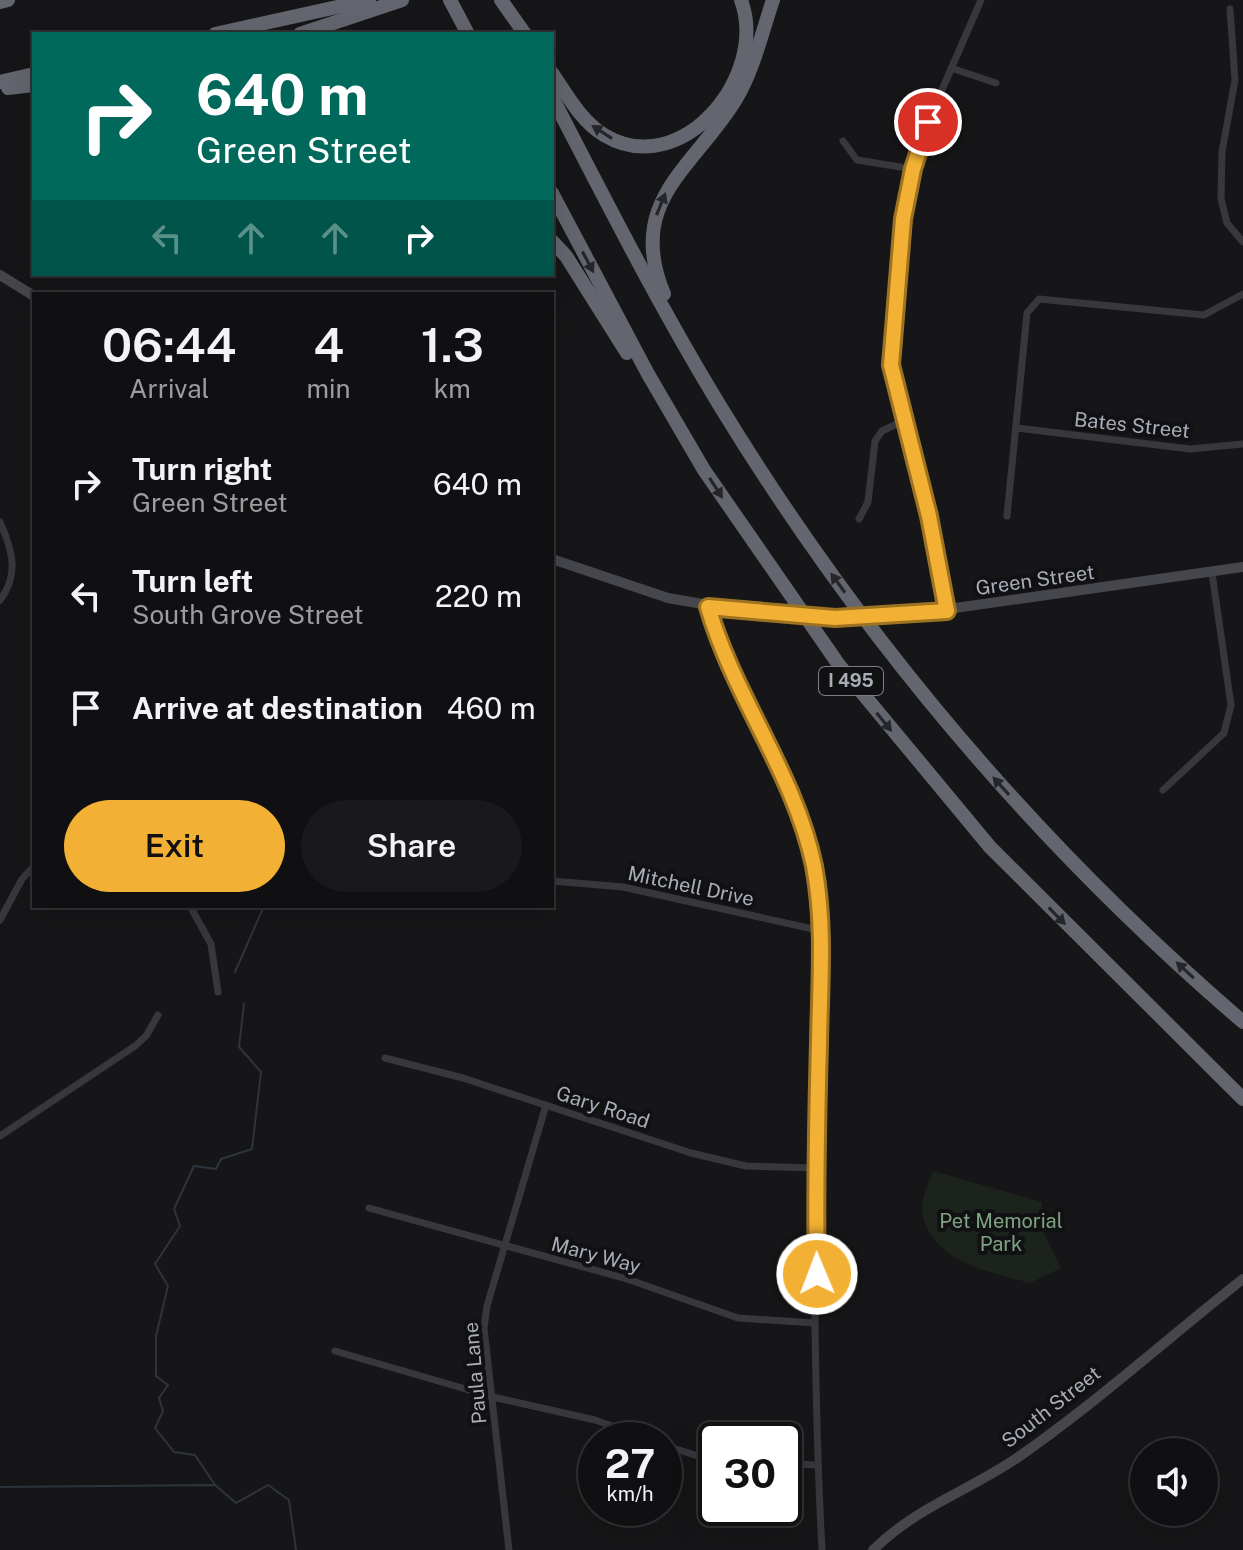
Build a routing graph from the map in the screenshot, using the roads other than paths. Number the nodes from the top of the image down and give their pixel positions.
1 (8, 0) edge
2 (369, 0) edge
3 (402, 0) edge
4 (501, 0) edge
5 (741, 0) edge
6 (773, 0) edge
7 (981, 0) edge
8 (0, 2) edge
9 (453, 5) edge
10 (1230, 9) dead end
11 (224, 32) edge
12 (306, 32) edge
13 (465, 32) edge
14 (521, 32) edge
15 (951, 68) junction
16 (32, 74) edge
17 (554, 76) edge
18 (1239, 80) edge
19 (0, 82) edge
20 (996, 83) dead end
21 (32, 85) edge
22 (0, 89) edge
23 (554, 101) edge
24 (843, 141) dead end
25 (913, 169) junction
26 (554, 197) edge
27 (1243, 242) edge
28 (554, 244) edge
29 (0, 275) edge
30 (1243, 294) edge
31 (32, 295) edge
32 (705, 381) junction
33 (903, 421) junction
34 (1017, 428) junction
35 (1243, 444) edge
36 (690, 446) junction
37 (1007, 516) dead end
38 (859, 519) dead end
39 (0, 522) edge
40 (554, 560) edge
41 (1243, 567) edge
42 (1212, 573) junction
43 (0, 600) edge
44 (708, 607) junction
45 (947, 611) junction
46 (1163, 790) dead end
47 (32, 868) edge
48 (554, 881) edge
49 (191, 908) edge
50 (0, 920) edge
51 (822, 931) junction
52 (218, 992) dead end
53 (158, 1015) dead end
54 (1243, 1022) edge
55 (385, 1058) dead end
56 (1243, 1099) edge
57 (546, 1105) junction
58 (0, 1136) edge
59 (814, 1168) junction
60 (369, 1208) dead end
61 (505, 1247) junction
62 (1243, 1279) edge
63 (815, 1323) junction
64 (335, 1351) dead end
65 (493, 1397) junction
66 (601, 1422) edge
67 (802, 1464) edge
68 (816, 1465) junction
69 (509, 1550) edge
70 (822, 1550) edge
71 (873, 1550) edge

1 - 8 highway
2 - 11 highway
3 - 12 highway
4 - 14 highway
5 -> 17 highway
32 -> 6 highway
7 - 15 street
9 - 13 highway
10 - 18 street
15 - 20 street
15 - 25 street
16 - 19 highway
18 - 27 street
21 - 22 highway
23 - 32 highway, I 495
24 - 25 street
25 - 33 street
26 -> 36 highway, I 495
28 - 36 highway
29 - 31 main road
30 - 34 street
54 -> 32 highway, I 495
33 - 38 street
33 - 45 street
34 - 35 street, Bates Street
34 - 37 street
36 -> 56 highway, I 495
39 - 43 street
40 - 44 main road, Green Street
41 - 42 main road, Green Street
42 - 45 main road, Green Street
42 - 46 street
44 - 45 main road, Green Street, bridge
44 - 51 street
47 - 50 street
48 - 51 street, Mitchell Drive
49 - 52 street
51 - 59 street
53 - 58 street
55 - 57 street, Gary Road
57 - 59 street, Gary Road
57 - 61 street, Paula Lane
59 - 63 street
60 - 61 street, Mary Way
61 - 63 street, Mary Way
61 - 65 street, Paula Lane
62 - 71 main road, South Street
63 - 68 street
64 - 65 street
65 - 66 street
65 - 69 street, Paula Lane
67 - 68 street
68 - 70 street

